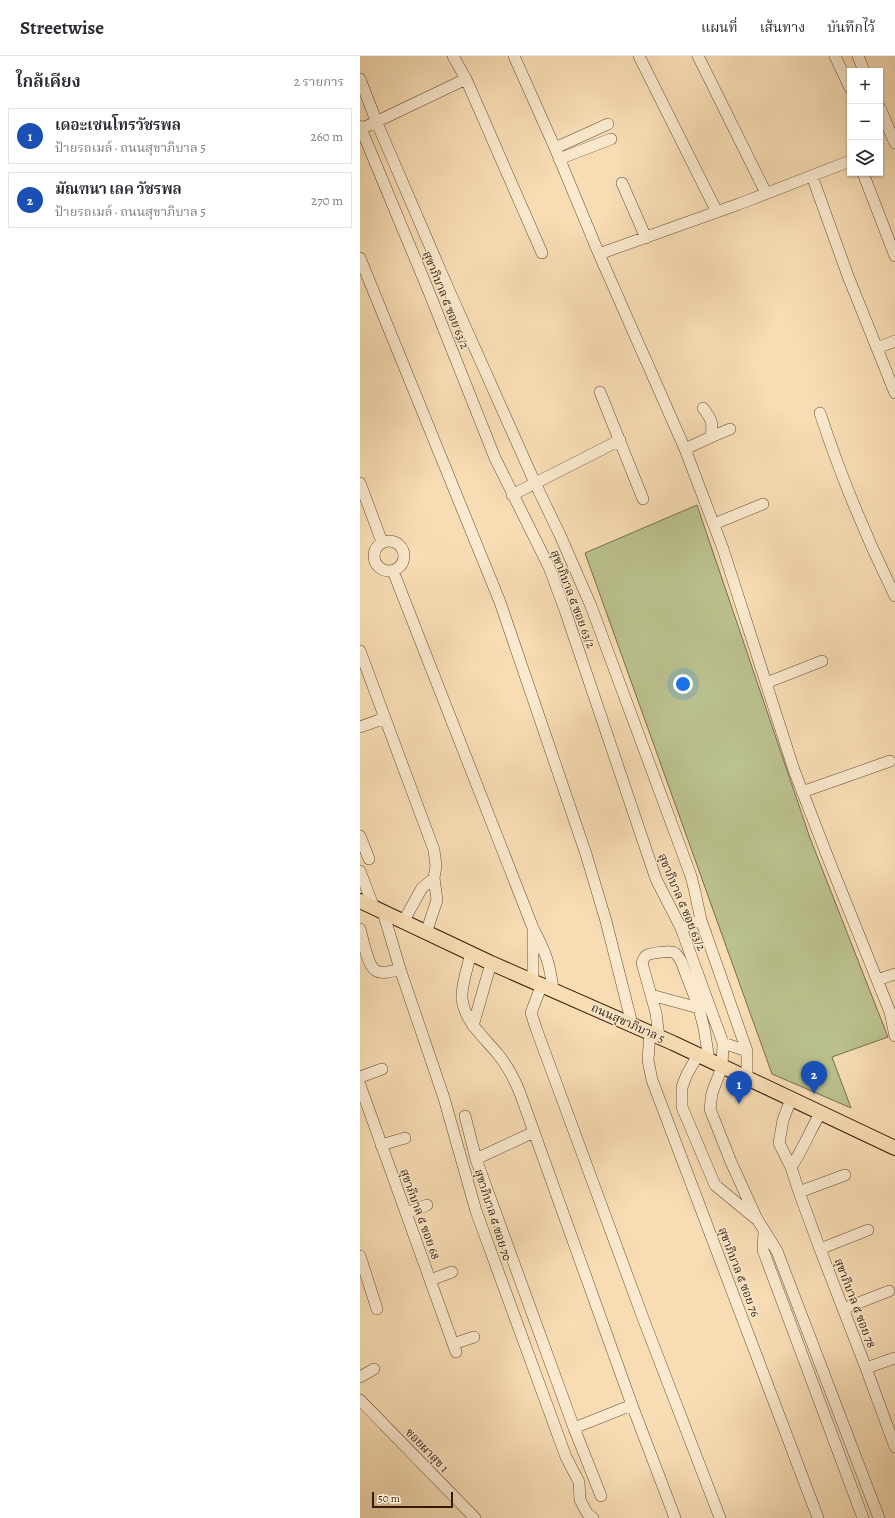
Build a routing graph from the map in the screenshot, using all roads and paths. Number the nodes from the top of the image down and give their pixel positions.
1 (453, 56) edge
2 (514, 56) edge
3 (639, 56) edge
4 (698, 56) edge
5 (835, 56) edge
6 (858, 56) edge
7 (863, 68) edge
8 (360, 79) edge
9 (466, 79) junction
10 (847, 82) edge
11 (883, 115) edge
12 (377, 123) junction
13 (608, 124) dead end
14 (361, 128) edge
15 (611, 139) dead end
16 (895, 143) edge
17 (557, 154) junction
18 (847, 162) edge
19 (812, 176) junction
20 (864, 176) edge
21 (622, 183) dead end
22 (766, 193) junction
23 (717, 212) junction
24 (646, 238) junction
25 (542, 253) dead end
26 (599, 254) junction
27 (895, 256) edge
28 (360, 258) edge
29 (895, 340) edge
30 (877, 348) junction
31 (600, 392) dead end
32 (895, 393) edge
33 (703, 408) dead end
34 (820, 414) dead end
35 (730, 429) dead end
36 (711, 437) junction
37 (620, 440) junction
38 (685, 449) junction
39 (360, 483) edge
40 (535, 483) junction
41 (512, 495) junction
42 (643, 499) dead end
43 (763, 504) dead end
44 (714, 524) junction
45 (382, 542) junction
46 (393, 571) junction
47 (895, 596) edge
48 (360, 651) edge
49 (822, 661) dead end
50 (766, 683) junction
51 (385, 718) junction
52 (360, 727) edge
53 (890, 761) dead end
54 (802, 792) junction
55 (360, 836) edge
56 (369, 859) dead end
57 (360, 871) edge
58 (434, 878) junction
59 (360, 901) edge
60 (378, 910) junction
61 (701, 920) junction
62 (402, 922) junction
63 (533, 928) junction
64 (682, 928) junction
65 (360, 929) edge
66 (426, 933) junction
67 (471, 953) junction
68 (492, 963) junction
69 (400, 969) junction
70 (895, 974) edge
71 (877, 980) junction
72 (543, 985) junction
73 (651, 995) junction
74 (699, 1008) junction
75 (632, 1024) junction
76 (473, 1026) junction
77 (655, 1035) junction
78 (895, 1036) edge
79 (723, 1043) junction
80 (747, 1051) junction
81 (703, 1058) junction
82 (722, 1067) junction
83 (382, 1069) dead end
84 (360, 1077) edge
85 (747, 1078) junction
86 (360, 1085) edge
87 (791, 1099) junction
88 (821, 1112) junction
89 (465, 1116) dead end
90 (534, 1132) junction
91 (405, 1138) dead end
92 (381, 1144) junction
93 (895, 1148) edge
94 (476, 1159) junction
95 (791, 1167) junction
96 (845, 1175) dead end
97 (799, 1192) junction
98 (427, 1205) dead end
99 (406, 1213) junction
100 (757, 1220) junction
101 (868, 1230) dead end
102 (764, 1232) junction
103 (820, 1249) junction
104 (360, 1256) edge
105 (452, 1272) dead end
106 (430, 1280) junction
107 (889, 1291) dead end
108 (377, 1309) dead end
109 (843, 1309) junction
110 (474, 1337) dead end
111 (895, 1358) edge
112 (866, 1368) junction
113 (374, 1369) dead end
114 (360, 1377) edge
115 (360, 1400) edge
116 (632, 1405) junction
117 (574, 1428) junction
118 (892, 1429) edge
119 (849, 1440) junction
120 (836, 1445) junction
121 (895, 1447) edge
122 (601, 1496) dead end
123 (475, 1518) edge
124 (593, 1518) edge
125 (675, 1518) edge
126 (720, 1518) edge
127 (818, 1518) edge
128 (864, 1518) edge
129 (879, 1518) edge

1 - 9 street
2 - 17 street
3 - 23 street
4 - 22 street
5 - 10 street
6 - 7 street
8 - 12 street
9 - 12 street
9 - 25 street
11 - 16 street
12 - 14 street
12 - 40 street
13 - 17 street
14 - 41 street, สุขาภิบาล ๕ ซอย 63/2
15 - 17 street
17 - 26 street
18 - 19 street
19 - 22 street
19 - 30 street
20 - 27 street
21 - 24 street
22 - 23 street
23 - 24 street
24 - 26 street
26 - 38 street
28 - 75 street
29 - 30 street
30 - 32 street
31 - 37 street
33 - 36 street
34 - 47 street
35 - 36 street
36 - 38 street
37 - 40 street
37 - 42 street
38 - 44 street
39 - 45 street
40 - 41 street
40 - 61 street
41 - 64 street, สุขาภิบาล ๕ ซอย 63/2
43 - 44 street
44 - 50 street
45 - 46 street
45 - 46 street
46 - 63 street
48 - 51 street
49 - 50 street
50 - 54 street
51 - 52 street
51 - 58 street
53 - 54 street
54 - 71 street
55 - 56 street
57 - 60 street, สุขาภิบาล ๕ ซอย 70
58 - 62 street
58 - 66 street
59 - 60 main road, ถนนสุขาภิบาล 5
60 - 62 main road, ถนนสุขาภิบาล 5
60 - 69 street, สุขาภิบาล ๕ ซอย 70
61 - 64 street
61 - 80 street
62 - 66 main road, ถนนสุขาภิบาล 5
63 - 72 street
63 - 72 street
64 - 79 street, สุขาภิบาล ๕ ซอย 63/2
65 - 69 street
66 - 67 main road, ถนนสุขาภิบาล 5
67 - 68 main road, ถนนสุขาภิบาล 5
67 - 76 street
68 - 72 main road, ถนนสุขาภิบาล 5
68 - 76 street
69 - 124 street, สุขาภิบาล ๕ ซอย 70
70 - 71 street
71 - 78 street
72 - 75 main road, ถนนสุขาภิบาล 5
72 - 126 street
73 - 74 street
73 - 74 street, สุขาภิบาล ๕ ซอย 76
73 - 77 street, สุขาภิบาล ๕ ซอย 76
74 - 81 street
75 - 77 main road, ถนนสุขาภิบาล 5
76 - 90 street
77 - 81 main road, ถนนสุขาภิบาล 5
77 - 127 street, สุขาภิบาล ๕ ซอย 76
79 - 80 street
79 - 82 street
80 - 85 street
81 - 82 main road, ถนนสุขาภิบาล 5
81 - 100 street
82 - 85 main road, ถนนสุขาภิบาล 5
82 - 100 street
83 - 84 street
85 - 87 main road, ถนนสุขาภิบาล 5
86 - 92 street, สุขาภิบาล ๕ ซอย 68
87 - 88 main road, ถนนสุขาภิบาล 5
87 - 95 street, สุขาภิบาล ๕ ซอย 78
88 - 93 main road, ถนนสุขาภิบาล 5
88 - 95 street
89 - 94 street
90 - 94 street
90 - 116 street
91 - 92 street
92 - 99 street, สุขาภิบาล ๕ ซอย 68
94 - 117 street
95 - 97 street, สุขาภิบาล ๕ ซอย 78
96 - 97 street
97 - 103 street, สุขาภิบาล ๕ ซอย 78
98 - 99 street
99 - 106 street, สุขาภิบาล ๕ ซอย 68
100 - 102 street
101 - 103 street
102 - 119 street
102 - 120 street
103 - 109 street, สุขาภิบาล ๕ ซอย 78
104 - 108 street
105 - 106 street
106 - 110 street, สุขาภิบาล ๕ ซอย 68
107 - 109 street
109 - 112 street, สุขาภิบาล ๕ ซอย 78
111 - 112 street
112 - 118 street, สุขาภิบาล ๕ ซอย 78
113 - 114 street
115 - 123 street, ซอยผาสุข 1
116 - 117 street
116 - 125 street
117 - 122 street
118 - 121 street, สุขาภิบาล ๕ ซอย 78
119 - 120 street
119 - 129 street
120 - 128 street

